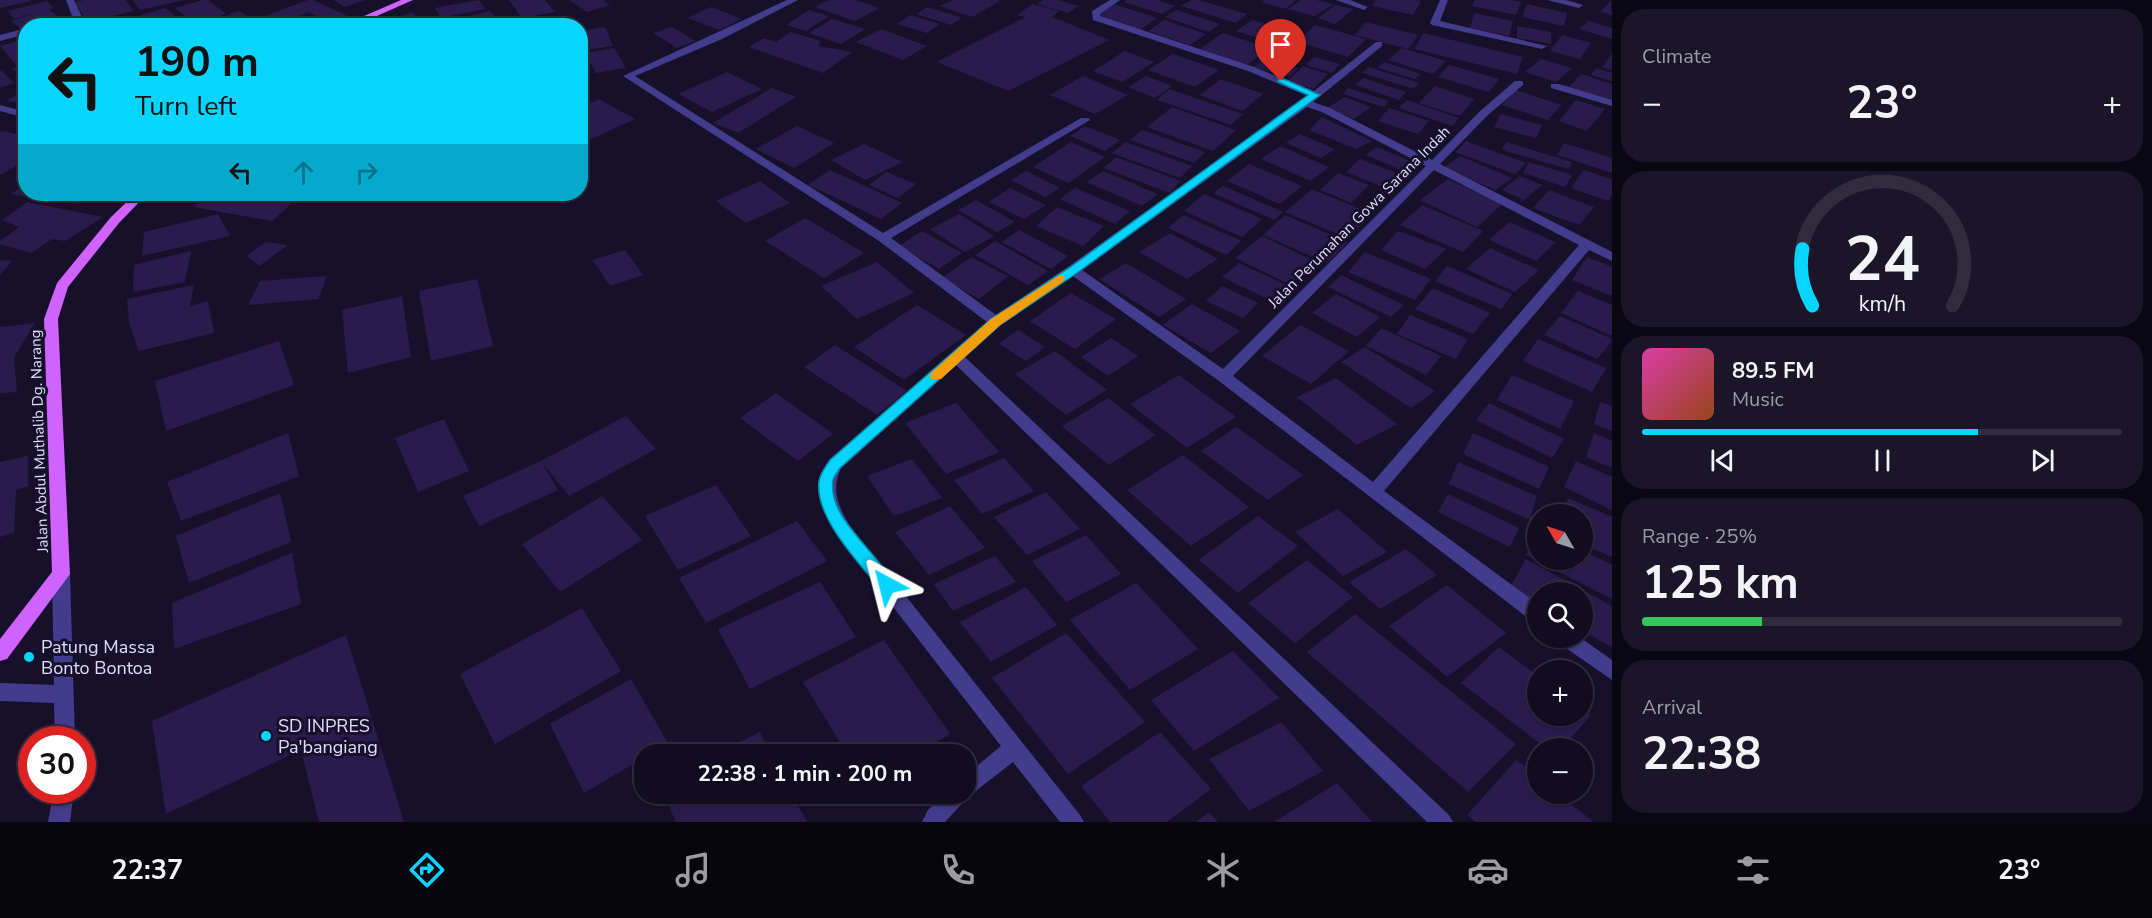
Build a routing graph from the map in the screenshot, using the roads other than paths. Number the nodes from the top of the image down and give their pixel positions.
1 (70, 0) edge
2 (410, 0) edge
3 (794, 0) edge
4 (1116, 0) edge
5 (1340, 0) edge
6 (1444, 0) edge
7 (1551, 0) edge
8 (396, 2) edge
9 (1579, 5) dead end
10 (1364, 6) dead end
11 (75, 18) edge
12 (362, 18) edge
13 (18, 34) edge
14 (0, 38) edge
15 (1379, 44) dead end
16 (1542, 46) dead end
17 (1519, 83) dead end
18 (1556, 86) dead end
19 (1310, 99) junction
20 (1612, 103) edge
21 (0, 108) edge
22 (18, 113) edge
23 (1084, 120) dead end
24 (1434, 166) junction
25 (134, 201) edge
26 (883, 238) junction
27 (1586, 245) junction
28 (1612, 257) edge
29 (1073, 270) junction
30 (996, 322) junction
31 (957, 358) junction
32 (1224, 377) junction
33 (1374, 492) junction
34 (61, 574) junction
35 (1527, 607) edge
36 (1581, 648) edge
37 (0, 653) edge
38 (1612, 671) edge
39 (0, 692) edge
40 (65, 695) junction
41 (65, 726) edge
42 (1015, 747) junction
43 (976, 780) edge
44 (62, 804) edge
45 (949, 804) edge
46 (59, 822) edge
47 (933, 822) edge
48 (1073, 822) edge
49 (1442, 822) edge

1 - 11 street
2 - 8 main road
3 - 26 street
4 - 19 street
5 - 10 street
6 - 16 street
7 - 9 street
8 - 12 main road
13 - 14 street
15 - 19 street
17 - 24 street, Jalan Perumahan Gowa Sarana Indah
18 - 20 street
19 - 24 street
19 - 29 street
21 - 22 street
23 - 26 street
24 - 27 street
24 - 32 street, Jalan Perumahan Gowa Sarana Indah
25 - 34 main road, Jalan Abdul Muthalib Dg. Narang
26 - 30 street
27 - 28 street
27 - 33 street
29 - 30 street
29 - 32 street
30 - 31 street
31 - 42 street
31 - 49 street
32 - 33 street
33 - 35 street
34 - 37 main road
34 - 40 street
36 - 38 street
39 - 40 street
40 - 41 street
42 - 43 street
42 - 48 street
44 - 46 street
45 - 47 street

